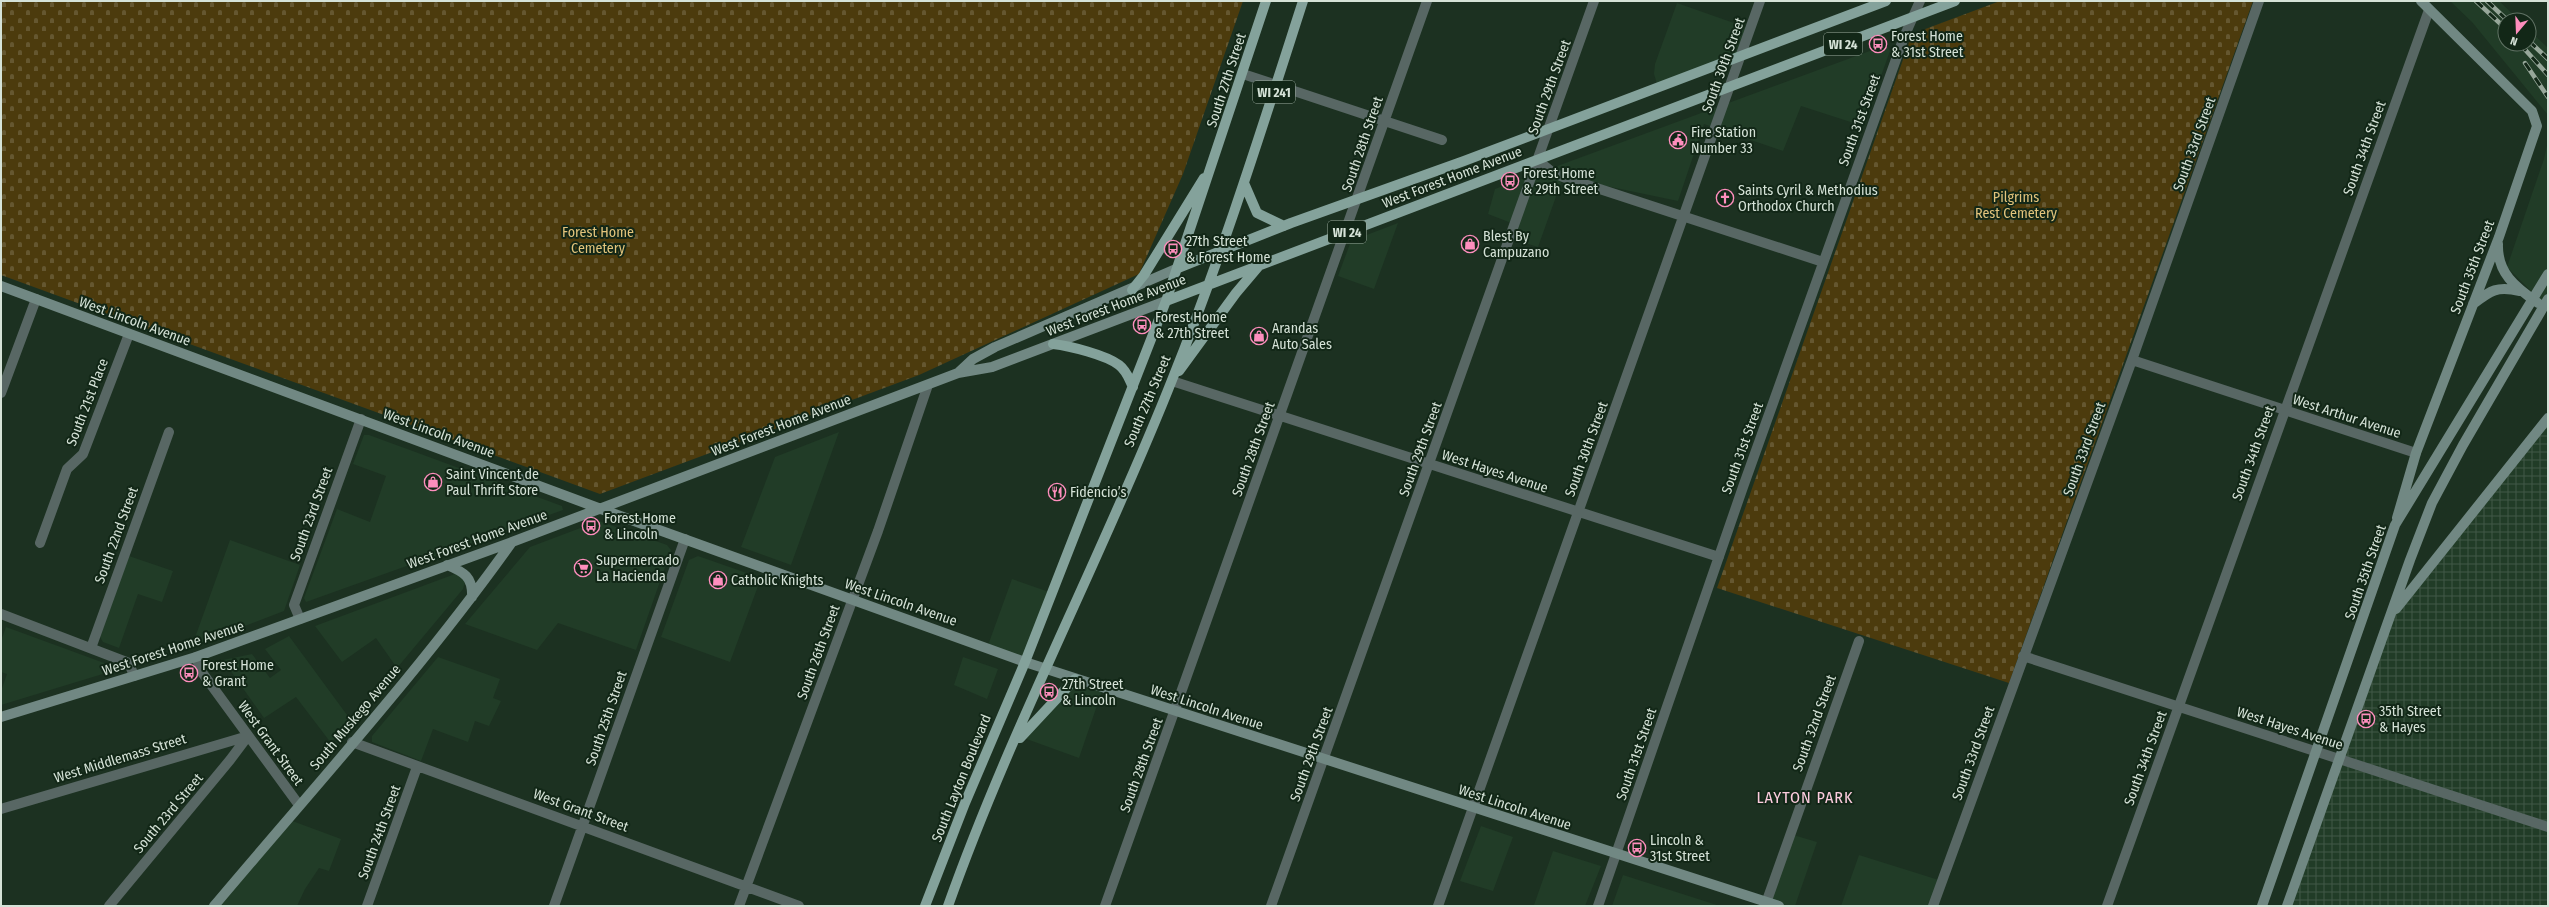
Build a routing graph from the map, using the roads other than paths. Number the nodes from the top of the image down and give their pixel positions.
1 (1266, 1) edge
2 (1303, 1) edge
3 (1427, 1) edge
4 (1594, 1) edge
5 (1760, 1) edge
6 (1886, 1) edge
7 (1920, 1) edge
8 (1955, 1) edge
9 (2259, 1) edge
10 (2421, 1) edge
11 (2429, 10) junction
12 (1912, 18) junction
13 (1742, 55) junction
14 (1243, 74) junction
15 (1276, 86) junction
16 (1731, 86) junction
17 (1384, 122) junction
18 (1549, 128) junction
19 (1442, 140) dead end
20 (1537, 160) junction
21 (1213, 163) junction
22 (1244, 183) junction
23 (1358, 198) junction
24 (1684, 217) junction
25 (1284, 226) junction
26 (1345, 233) junction
27 (2498, 238) junction
28 (1220, 251) junction
29 (1823, 262) junction
30 (1259, 266) junction
31 (1178, 268) junction
32 (2548, 274) edge
33 (1208, 285) junction
34 (1, 286) edge
35 (1132, 290) junction
36 (2520, 291) junction
37 (2548, 298) edge
38 (36, 299) junction
39 (1166, 301) junction
40 (2473, 304) junction
41 (2548, 312) edge
42 (129, 334) junction
43 (1053, 344) junction
44 (2132, 360) junction
45 (958, 373) junction
46 (1172, 381) junction
47 (928, 385) junction
48 (1133, 387) junction
49 (1, 393) edge
50 (2283, 410) junction
51 (1280, 416) junction
52 (2548, 418) edge
53 (361, 419) junction
54 (169, 432) dead end
55 (2416, 453) junction
56 (1429, 464) junction
57 (601, 509) junction
58 (1578, 512) junction
59 (2395, 526) junction
60 (685, 539) junction
61 (512, 542) junction
62 (40, 543) dead end
63 (1718, 558) junction
64 (447, 565) junction
65 (472, 597) junction
66 (852, 600) junction
67 (1, 614) edge
68 (2390, 617) junction
69 (300, 619) junction
70 (1859, 641) dead end
71 (90, 648) junction
72 (2023, 656) junction
73 (196, 657) junction
74 (1025, 662) junction
75 (1047, 669) junction
76 (134, 676) junction
77 (1075, 679) junction
78 (2179, 706) junction
79 (1175, 711) junction
80 (1, 717) edge
81 (248, 736) junction
82 (352, 742) junction
83 (1014, 744) junction
84 (2318, 751) junction
85 (2340, 759) junction
86 (1323, 760) junction
87 (417, 767) junction
88 (299, 805) junction
89 (1473, 808) junction
90 (1, 809) edge
91 (583, 826) junction
92 (2548, 827) edge
93 (1616, 854) junction
94 (747, 886) junction
95 (1766, 904) edge
96 (109, 906) edge
97 (214, 906) edge
98 (367, 906) edge
99 (554, 906) edge
100 (739, 906) edge
101 (799, 906) edge
102 (925, 906) edge
103 (948, 906) edge
104 (1105, 906) edge
105 (1271, 906) edge
106 (1438, 906) edge
107 (1598, 906) edge
108 (1779, 906) edge
109 (1933, 906) edge
110 (2107, 906) edge
111 (2262, 906) edge
112 (2287, 906) edge

1 - 14 main road, South 27th Street / WI 241
2 - 15 main road, South 27th Street / WI 241
3 - 17 street, South 28th Street
4 - 18 street, South 29th Street
5 - 13 street, South 30th Street
6 - 13 main road, West Forest Home Avenue / WI 24
7 - 12 street, South 31st Street
8 - 12 main road, West Forest Home Avenue / WI 24
9 - 44 street, South 33rd Street
10 - 11 main road
11 - 27 main road, South 35th Street
11 - 50 street, South 34th Street
12 - 16 main road, West Forest Home Avenue / WI 24
12 - 29 street, South 31st Street
13 - 16 street, South 30th Street
13 - 18 main road, West Forest Home Avenue / WI 24
14 - 15 street
14 - 21 main road, South 27th Street / WI 241
15 - 17 street
15 - 22 main road, South 27th Street / WI 241
16 - 20 main road, West Forest Home Avenue / WI 24
16 - 24 street, South 30th Street
17 - 19 street
17 - 23 street, South 28th Street
18 - 20 street, South 29th Street
18 - 23 main road, West Forest Home Avenue / WI 24
20 - 24 street
20 - 26 main road, West Forest Home Avenue / WI 24
20 - 56 street, South 29th Street
21 - 31 main road, South 27th Street / WI 241
21 - 35 main road
22 - 25 main road
22 - 28 main road, South 27th Street / WI 241
23 - 25 main road, West Forest Home Avenue / WI 24
23 - 26 street, South 28th Street
24 - 29 street
24 - 58 street, South 30th Street
25 - 28 main road, West Forest Home Avenue / WI 24
26 - 30 main road, West Forest Home Avenue / WI 24
26 - 51 street, South 28th Street
27 - 36 main road
27 - 40 main road, South 35th Street
28 - 31 main road, West Forest Home Avenue / WI 24
28 - 33 main road, South 27th Street / WI 241
29 - 63 street, South 31st Street
30 - 33 main road, West Forest Home Avenue / WI 24
30 - 46 main road
31 - 35 main road, West Forest Home Avenue
31 - 39 main road, South 27th Street / WI 241
32 - 59 main road, South 35th Street
33 - 39 main road, West Forest Home Avenue / WI 24
33 - 46 main road, South 27th Street
34 - 38 main road, West Lincoln Avenue
35 - 45 main road, West Forest Home Avenue
36 - 40 main road
36 - 41 main road
37 - 68 main road
38 - 42 main road, West Lincoln Avenue
38 - 49 street
39 - 43 main road, West Forest Home Avenue
39 - 48 main road, South 27th Street
40 - 55 main road, South 35th Street
42 - 53 main road, West Lincoln Avenue
42 - 62 street, South 21st Place
43 - 45 main road, West Forest Home Avenue
43 - 48 main road
44 - 50 street, West Arthur Avenue
44 - 72 street, South 33rd Street
45 - 47 main road, West Forest Home Avenue
46 - 51 street, West Hayes Avenue
46 - 75 main road, South 27th Street
47 - 57 main road, West Forest Home Avenue
47 - 66 street, South 26th Street
48 - 74 main road, South 27th Street
50 - 55 street, West Arthur Avenue
50 - 78 street, South 34th Street
51 - 56 street, West Hayes Avenue
51 - 79 street, South 28th Street
52 - 68 main road
53 - 57 main road, West Lincoln Avenue
53 - 69 street, South 23rd Street
54 - 71 street, South 22nd Street
55 - 59 main road, South 35th Street
56 - 58 street, West Hayes Avenue
56 - 86 street, South 29th Street
57 - 60 main road, West Lincoln Avenue
57 - 61 main road, West Forest Home Avenue
58 - 63 street, West Hayes Avenue
58 - 89 street, South 30th Street
59 - 84 main road, South 35th Street
60 - 66 main road, West Lincoln Avenue
60 - 91 street, South 25th Street
61 - 64 main road, West Forest Home Avenue
61 - 65 main road, South Muskego Avenue
63 - 93 street, South 31st Street
64 - 65 main road
64 - 69 main road, West Forest Home Avenue
65 - 82 main road, South Muskego Avenue
66 - 74 main road, West Lincoln Avenue
66 - 94 street, South 26th Street
67 - 71 street
68 - 85 main road
69 - 73 main road, West Forest Home Avenue
70 - 95 street, South 32nd Street
71 - 76 street
72 - 78 street, West Hayes Avenue
72 - 109 street, South 33rd Street
73 - 76 main road, West Forest Home Avenue
73 - 81 street, West Grant Street
74 - 75 main road, West Lincoln Avenue
74 - 102 main road, South Layton Boulevard
75 - 77 main road, West Lincoln Avenue
75 - 83 main road
76 - 80 main road, West Forest Home Avenue
77 - 79 main road, West Lincoln Avenue
77 - 83 main road
78 - 84 street, West Hayes Avenue
78 - 110 street, South 34th Street
79 - 86 main road, West Lincoln Avenue
79 - 104 street, South 28th Street
81 - 88 street, West Grant Street
81 - 90 street, West Middlemass Street
81 - 96 street, South 23rd Street
82 - 87 street, West Grant Street
82 - 88 main road, South Muskego Avenue
83 - 103 main road
84 - 85 street, West Hayes Avenue
84 - 111 main road, South 35th Street
85 - 92 street, West Hayes Avenue
85 - 112 main road
86 - 89 main road, West Lincoln Avenue
86 - 105 street, South 29th Street
87 - 91 street, West Grant Street
87 - 98 street, South 24th Street
88 - 97 main road, South Muskego Avenue
89 - 93 main road, West Lincoln Avenue
89 - 106 street, South 30th Street
91 - 94 street, West Grant Street
91 - 99 street, South 25th Street
93 - 95 main road, West Lincoln Avenue
93 - 107 street, South 31st Street
94 - 100 street, South 26th Street
94 - 101 street, West Grant Street
95 - 108 main road, West Lincoln Avenue

